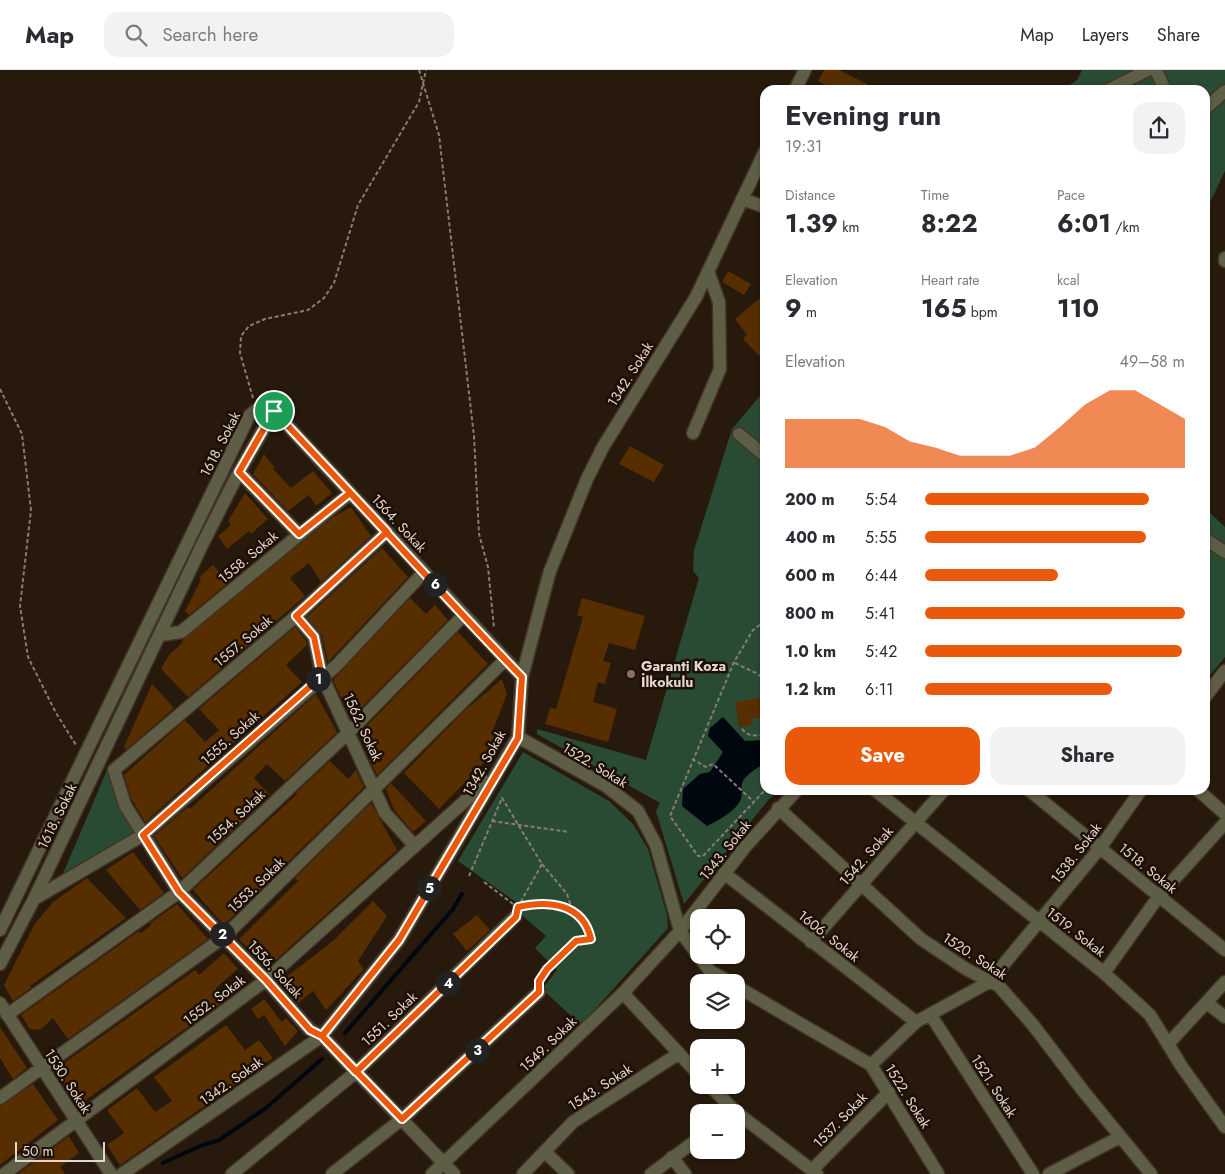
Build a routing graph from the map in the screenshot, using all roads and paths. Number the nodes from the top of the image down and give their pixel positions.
1 (419, 70) edge
2 (426, 70) edge
3 (805, 70) edge
4 (1148, 70) edge
5 (1156, 70) edge
6 (422, 85) junction
7 (798, 85) edge
8 (1118, 85) edge
9 (1163, 85) edge
10 (1225, 91) edge
11 (1210, 104) edge
12 (760, 161) edge
13 (742, 199) junction
14 (760, 205) edge
15 (708, 271) junction
16 (0, 389) edge
17 (256, 410) junction
18 (274, 411) junction
19 (693, 433) dead end
20 (739, 434) dead end
21 (760, 452) edge
22 (239, 472) junction
23 (350, 493) junction
24 (387, 532) junction
25 (299, 534) junction
26 (1210, 542) edge
27 (1225, 552) edge
28 (424, 572) junction
29 (296, 616) junction
30 (464, 616) junction
31 (760, 625) edge
32 (494, 633) dead end
33 (161, 635) junction
34 (505, 660) junction
35 (734, 662) junction
36 (1225, 671) edge
37 (322, 676) junction
38 (522, 677) junction
39 (760, 677) edge
40 (1210, 690) edge
41 (742, 729) dead end
42 (349, 732) junction
43 (760, 735) edge
44 (518, 738) junction
45 (86, 754) junction
46 (692, 759) junction
47 (114, 770) joint
48 (496, 774) junction
49 (375, 788) junction
50 (760, 795) edge
51 (792, 795) edge
52 (881, 795) edge
53 (940, 795) edge
54 (1035, 795) edge
55 (1138, 795) edge
56 (1204, 795) edge
57 (754, 801) junction
58 (778, 808) junction
59 (1225, 814) edge
60 (492, 821) junction
61 (915, 823) junction
62 (1225, 823) edge
63 (518, 825) junction
64 (569, 832) dead end
65 (143, 835) junction
66 (414, 845) junction
67 (1100, 848) junction
68 (542, 864) junction
69 (724, 873) junction
70 (469, 876) dead end
71 (484, 882) dead end
72 (862, 884) junction
73 (179, 892) junction
74 (1159, 896) junction
75 (34, 899) junction
76 (572, 911) junction
77 (517, 912) junction
78 (1040, 923) junction
79 (0, 930) edge
80 (680, 932) junction
81 (224, 937) junction
82 (811, 942) junction
83 (1225, 950) edge
84 (0, 964) edge
85 (1104, 973) junction
86 (715, 974) edge
87 (266, 980) junction
88 (989, 982) junction
89 (1225, 982) edge
90 (745, 991) edge
91 (539, 992) joint
92 (623, 994) junction
93 (0, 1003) edge
94 (1207, 1003) junction
95 (930, 1014) junction
96 (7, 1015) junction
97 (1225, 1017) edge
98 (916, 1022) junction
99 (322, 1036) junction
100 (1169, 1043) junction
101 (678, 1054) junction
102 (871, 1065) junction
103 (690, 1066) edge
104 (41, 1067) junction
105 (356, 1072) junction
106 (888, 1092) junction
107 (718, 1094) edge
108 (0, 1098) edge
109 (727, 1104) edge
110 (402, 1119) junction
111 (745, 1120) edge
112 (77, 1122) junction
113 (1225, 1128) edge
114 (1120, 1137) junction
115 (690, 1144) edge
116 (545, 1152) junction
117 (672, 1157) junction
118 (444, 1164) junction
119 (815, 1172) edge
120 (4, 1174) edge
121 (111, 1174) edge
122 (122, 1174) edge
123 (232, 1174) edge
124 (332, 1174) edge
125 (432, 1174) edge
126 (454, 1174) edge
127 (523, 1174) edge
128 (568, 1174) edge
129 (651, 1174) edge
130 (685, 1174) edge
131 (938, 1174) edge
132 (1033, 1174) edge
133 (1049, 1174) edge
134 (1151, 1174) edge

1 - 6 path
2 - 6 path
3 - 7 street
4 - 8 street
5 - 9 street
6 - 17 path
6 - 32 path
10 - 11 street
12 - 13 street, 1342. Sokak
13 - 14 street
13 - 15 street, 1342. Sokak
15 - 19 street
15 - 38 street, 1342. Sokak
16 - 45 path
17 - 18 street, 1618. Sokak
17 - 45 street, 1618. Sokak
18 - 22 street, 1618. Sokak
18 - 23 street, 1564. Sokak
20 - 21 street
22 - 25 street
22 - 33 street, 1618. Sokak
23 - 24 street, 1564. Sokak
23 - 25 street, 1558. Sokak
24 - 28 street, 1564. Sokak
24 - 29 street, 1557. Sokak
25 - 33 street, 1558. Sokak
26 - 27 street
28 - 30 street, 1564. Sokak
28 - 37 street, 1555. Sokak
29 - 37 street, 1562. Sokak
29 - 47 street, 1557. Sokak
30 - 34 street, 1564. Sokak
30 - 42 street, 1554. Sokak
31 - 35 path
33 - 75 street, 1618. Sokak
34 - 38 street, 1564. Sokak
34 - 49 street, 1553. Sokak
35 - 39 path
35 - 46 path
36 - 40 street
37 - 42 street, 1562. Sokak
37 - 65 street, 1555. Sokak
38 - 44 street, 1342. Sokak
41 - 43 path
42 - 49 street, 1562. Sokak
42 - 73 street, 1554. Sokak
44 - 48 street, 1342. Sokak
44 - 80 street, 1522. Sokak
45 - 79 street, 1618. Sokak
46 - 57 path
46 - 57 path
47 - 65 street, 1556. Sokak
48 - 66 street, 1552. Sokak
48 - 99 street, 1342. Sokak
49 - 66 street, 1562. Sokak
49 - 81 street, 1553. Sokak
50 - 57 path
51 - 58 street, 1343. Sokak
52 - 61 street, 1519. Sokak
53 - 61 street, 1542. Sokak
54 - 67 street, 1518. Sokak
55 - 67 street, 1538. Sokak
56 - 59 street
58 - 69 street, 1343. Sokak
58 - 72 street, 1520. Sokak
60 - 63 path
60 - 63 path
60 - 70 path
61 - 72 street, 1542. Sokak
61 - 78 street, 1519. Sokak
62 - 74 street
63 - 64 path
63 - 68 path
65 - 73 street, 1556. Sokak
65 - 75 street, 1555. Sokak
66 - 87 street, 1552. Sokak
67 - 74 street, 1518. Sokak
67 - 78 street, 1538. Sokak
68 - 76 path
68 - 77 path
69 - 80 street, 1343. Sokak
69 - 82 street, 1606. Sokak
71 - 77 path
72 - 82 street, 1542. Sokak
72 - 88 street, 1520. Sokak
73 - 81 street, 1556. Sokak
73 - 96 street, 1554. Sokak
74 - 83 street, 1518. Sokak
74 - 85 street
75 - 84 street, 1618. Sokak
76 - 77 path
76 - 91 path
77 - 105 street, 1551. Sokak
78 - 85 street, 1519. Sokak
78 - 88 street, 1538. Sokak
80 - 86 street, 1522. Sokak
80 - 92 street, 1549. Sokak
81 - 87 street, 1556. Sokak
81 - 104 street, 1553. Sokak
82 - 98 street, 1606. Sokak
85 - 100 street, 1519. Sokak
87 - 99 street, 1556. Sokak
87 - 112 street, 1552. Sokak
88 - 95 street, 1538. Sokak
88 - 114 street, 1520. Sokak
89 - 94 street
90 - 102 street, 1522. Sokak
91 - 110 street
92 - 101 street
92 - 118 street, 1549. Sokak
93 - 96 street, 1530. Sokak
94 - 97 street
94 - 100 street
95 - 98 street, 1538. Sokak
95 - 132 street, 1521. Sokak
96 - 104 street, 1530. Sokak
98 - 102 street, 1538. Sokak
99 - 105 street, 1556. Sokak
99 - 122 street, 1342. Sokak
100 - 113 street, 1519. Sokak
101 - 103 street
101 - 116 street, 1543. Sokak
102 - 106 street, 1522. Sokak
104 - 108 street, 1553. Sokak
104 - 112 street, 1530. Sokak
105 - 110 street, 1556. Sokak
105 - 123 street, 1551. Sokak
106 - 119 street, 1537. Sokak
106 - 131 street, 1522. Sokak
107 - 109 street
110 - 118 street, 1556. Sokak
110 - 124 street
111 - 119 street
112 - 120 street, 1552. Sokak
112 - 121 street, 1530. Sokak
114 - 133 street
114 - 134 street, 1520. Sokak
115 - 117 street
116 - 127 street, 1543. Sokak
116 - 128 street
117 - 129 street
117 - 130 street
118 - 125 street, 1549. Sokak
118 - 126 street, 1556. Sokak

